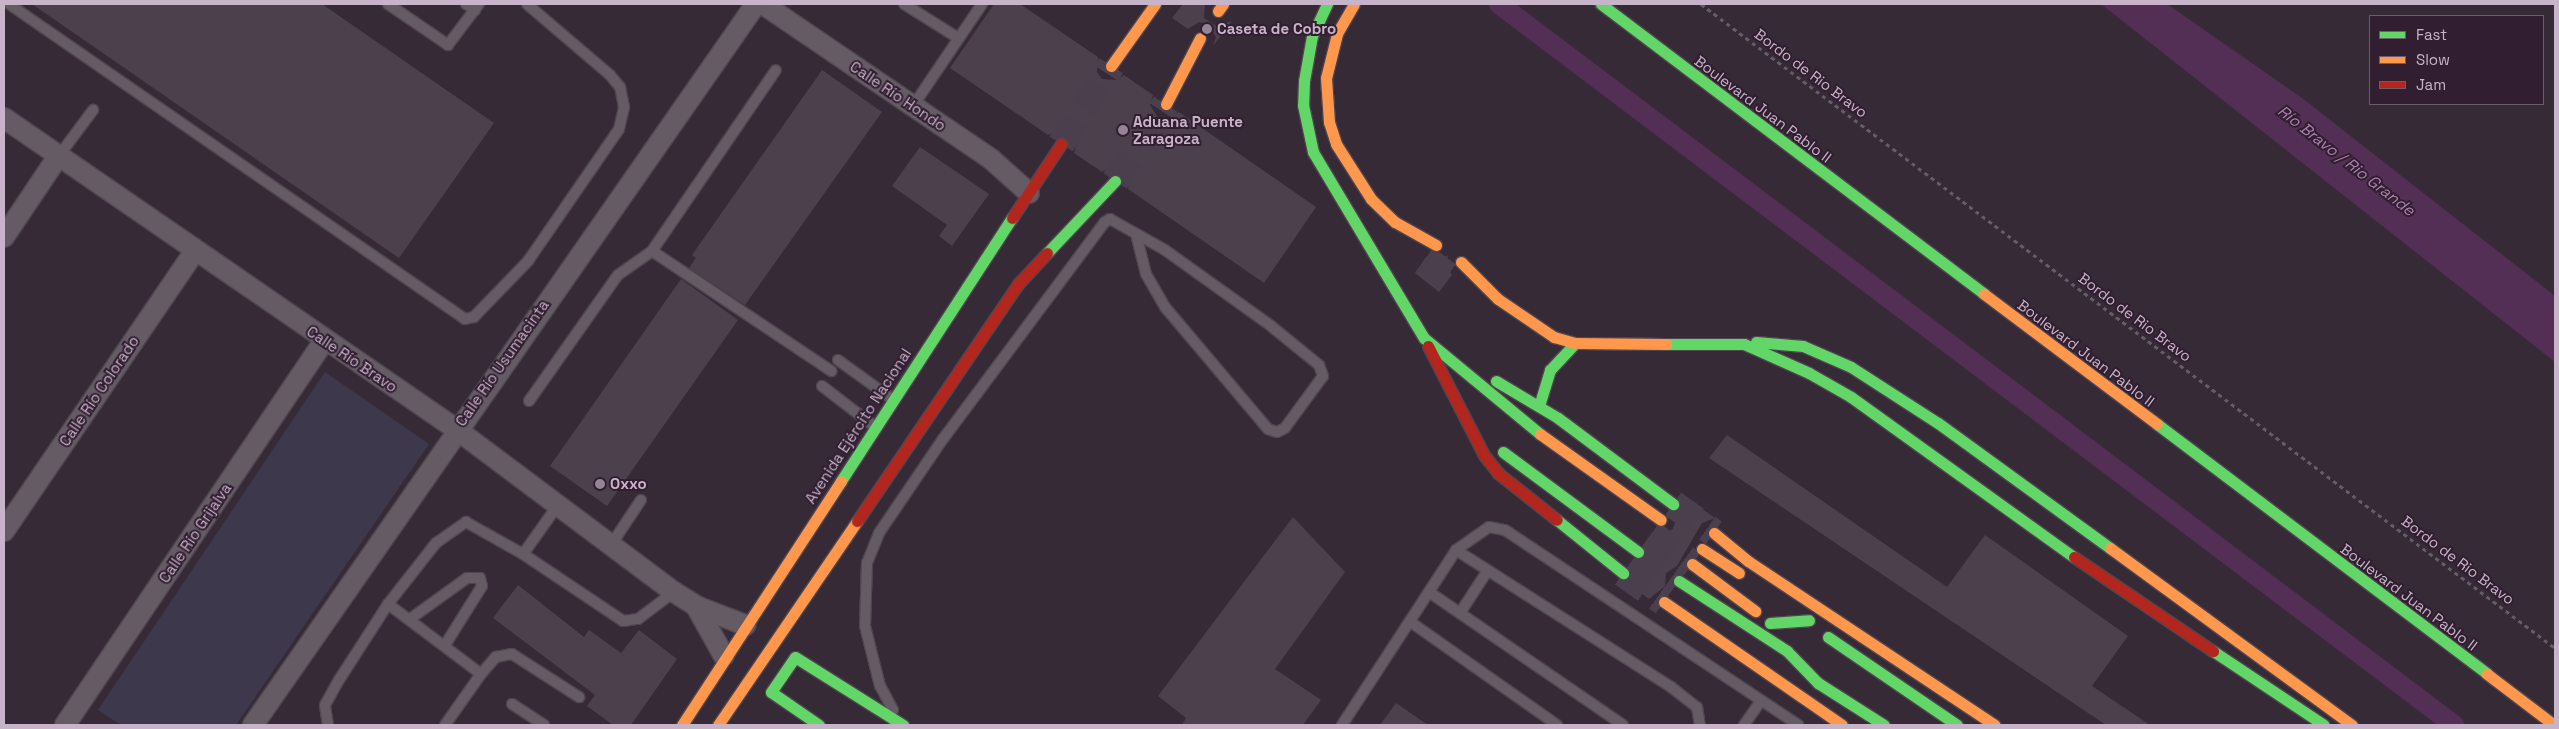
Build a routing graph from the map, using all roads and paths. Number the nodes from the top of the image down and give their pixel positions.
1 (8, 4) edge
2 (388, 4) edge
3 (527, 4) edge
4 (756, 4) edge
5 (763, 4) edge
6 (904, 4) edge
7 (982, 4) edge
8 (1155, 4) edge
9 (1327, 4) edge
10 (1354, 4) edge
11 (1600, 4) edge
12 (1701, 4) edge
13 (474, 6) edge
14 (958, 38) junction
15 (1200, 38) dead end
16 (1111, 66) tunnel mouth
17 (776, 70) dead end
18 (1166, 104) tunnel mouth
19 (913, 106) junction
20 (93, 110) dead end
21 (4, 118) edge
22 (1061, 144) tunnel mouth
23 (57, 158) junction
24 (1115, 181) tunnel mouth
25 (1029, 193) junction
26 (1395, 222) junction
27 (4, 236) edge
28 (1137, 237) junction
29 (1436, 245) dead end
30 (652, 250) junction
31 (195, 251) junction
32 (1419, 252) tunnel mouth
33 (1461, 262) dead end
34 (1466, 286) dead end
35 (1498, 300) junction
36 (1424, 338) junction
37 (324, 341) junction
38 (1575, 343) junction
39 (1744, 344) junction
40 (838, 360) dead end
41 (830, 371) dead end
42 (822, 386) dead end
43 (893, 400) junction
44 (529, 401) dead end
45 (1539, 406) junction
46 (1488, 410) dead end
47 (874, 426) junction
48 (456, 429) junction
49 (641, 500) dead end
50 (1673, 504) tunnel mouth
51 (558, 505) junction
52 (1661, 520) dead end
53 (4, 531) edge
54 (1714, 533) tunnel mouth
55 (611, 545) junction
56 (1702, 549) dead end
57 (1456, 550) junction
58 (1638, 552) tunnel mouth
59 (523, 554) junction
60 (1692, 564) tunnel mouth
61 (1488, 570) junction
62 (1623, 573) tunnel mouth
63 (1679, 581) tunnel mouth
64 (1752, 581) dead end
65 (674, 592) junction
66 (1429, 592) junction
67 (1664, 602) tunnel mouth
68 (388, 604) junction
69 (696, 606) junction
70 (1794, 608) dead end
71 (1460, 614) junction
72 (410, 618) junction
73 (1809, 620) junction
74 (1412, 623) junction
75 (1770, 623) junction
76 (745, 625) junction
77 (445, 645) junction
78 (2555, 648) edge
79 (1787, 651) junction
80 (724, 656) junction
81 (481, 674) junction
82 (579, 697) dead end
83 (1761, 701) junction
84 (512, 704) dead end
85 (901, 724) edge
86 (65, 725) edge
87 (253, 725) edge
88 (328, 725) edge
89 (445, 725) edge
90 (544, 725) edge
91 (682, 725) edge
92 (697, 725) edge
93 (718, 725) edge
94 (819, 725) edge
95 (1342, 725) edge
96 (1557, 725) edge
97 (1623, 725) edge
98 (1700, 725) edge
99 (1744, 725) edge
100 (1798, 725) edge
101 (1842, 725) edge
102 (1884, 725) edge
103 (1957, 725) edge
104 (1995, 725) edge
105 (2324, 725) edge
106 (2352, 725) edge
107 (2554, 725) edge

1 - 3 lane
2 - 13 lane
4 - 48 street, Calle Río Usumacinta
5 - 19 street, Calle Río Hondo
6 - 14 lane
7 - 14 lane
8 - 16 main road
9 - 36 main road
10 - 26 main road
11 - 107 main road, Boulevard Juan Pablo II
12 - 78 path, Bordo de Rio Bravo
14 - 19 lane
15 - 18 main road
17 - 30 lane
19 - 25 street, Calle Río Hondo
20 - 23 lane
21 - 23 street, Calle Río Bravo
22 - 25 main road, Avenida Ejército Nacional
23 - 27 street
23 - 31 street, Calle Río Bravo
24 - 93 main road
25 - 43 main road, Avenida Ejército Nacional
26 - 29 main road
26 - 32 main road
28 - 28 lane
28 - 85 lane
30 - 41 lane
30 - 44 lane
31 - 37 street, Calle Río Bravo
31 - 53 street, Calle Río Colorado
33 - 35 main road
34 - 35 main road
35 - 38 main road
36 - 45 main road
36 - 46 main road
36 - 52 main road
36 - 58 main road
36 - 62 main road
37 - 48 street, Calle Río Bravo
37 - 86 street, Calle Río Grijalva
38 - 39 main road
38 - 45 main road
39 - 105 main road
39 - 106 main road
40 - 43 lane
42 - 47 lane
43 - 47 main road, Avenida Ejército Nacional
45 - 50 main road
47 - 76 main road, Avenida Ejército Nacional
48 - 51 street, Calle Río Bravo
48 - 87 street, Calle Río Usumacinta
49 - 55 lane
51 - 55 street, Calle Río Bravo
51 - 59 lane
54 - 104 main road
55 - 65 street, Calle Río Bravo
56 - 64 main road
57 - 61 lane
57 - 66 lane
57 - 83 lane
59 - 65 lane
59 - 68 lane
60 - 75 main road
61 - 71 lane
61 - 98 lane
63 - 79 main road
65 - 69 street, Calle Río Bravo
66 - 71 lane
66 - 74 lane
67 - 101 main road
68 - 72 lane
68 - 88 lane
69 - 76 street, Calle Río Bravo
69 - 80 street, Calle Río Bravo
70 - 73 main road
71 - 97 lane
72 - 77 lane
72 - 77 lane
73 - 75 main road
73 - 103 main road
74 - 95 lane
74 - 96 lane
75 - 79 main road
76 - 80 main road, Avenida Ejército Nacional
76 - 92 main road
77 - 81 lane
79 - 102 main road
80 - 91 main road, Avenida Ejército Nacional
81 - 82 lane
81 - 89 lane
83 - 99 lane
83 - 100 lane
84 - 90 lane
85 - 94 main road

